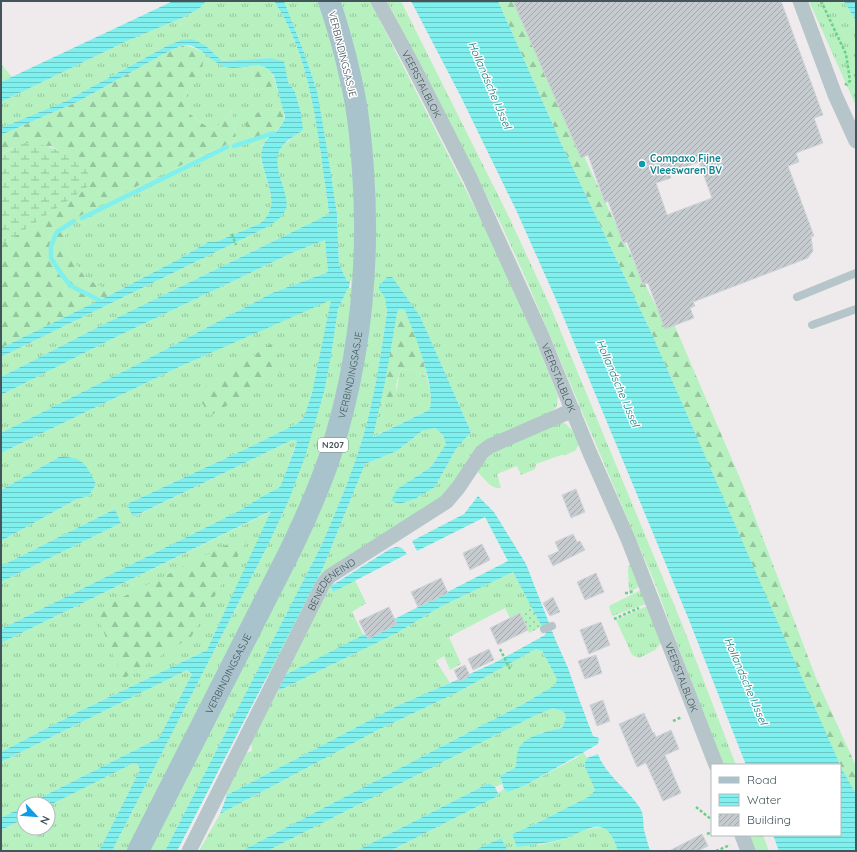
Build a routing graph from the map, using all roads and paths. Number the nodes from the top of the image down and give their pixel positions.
1 (330, 1) edge
2 (378, 1) edge
3 (800, 1) edge
4 (821, 1) edge
5 (835, 95) junction
6 (856, 141) edge
7 (232, 234) dead end
8 (236, 245) dead end
9 (856, 273) edge
10 (797, 297) dead end
11 (856, 309) edge
12 (812, 325) dead end
13 (573, 410) junction
14 (625, 593) dead end
15 (629, 594) dead end
16 (632, 611) dead end
17 (614, 619) dead end
18 (500, 649) dead end
19 (510, 669) dead end
20 (716, 764) edge
21 (696, 807) dead end
22 (711, 819) edge
23 (711, 832) edge
24 (707, 834) dead end
25 (736, 840) edge
26 (138, 851) edge
27 (189, 851) edge
28 (716, 851) edge
29 (748, 851) edge

1 - 26 main road, VERBINDINGSASJE / N207
2 - 13 street, VEERSTALBLOK
3 - 5 street
4 - 5 path
5 - 6 street
7 - 8 path
9 - 10 lane
11 - 12 lane
13 - 20 street, VEERSTALBLOK
13 - 27 street, BENEDENEIND
14 - 15 path
16 - 17 path
18 - 19 path
21 - 22 path
23 - 24 path
25 - 28 path
25 - 29 street

